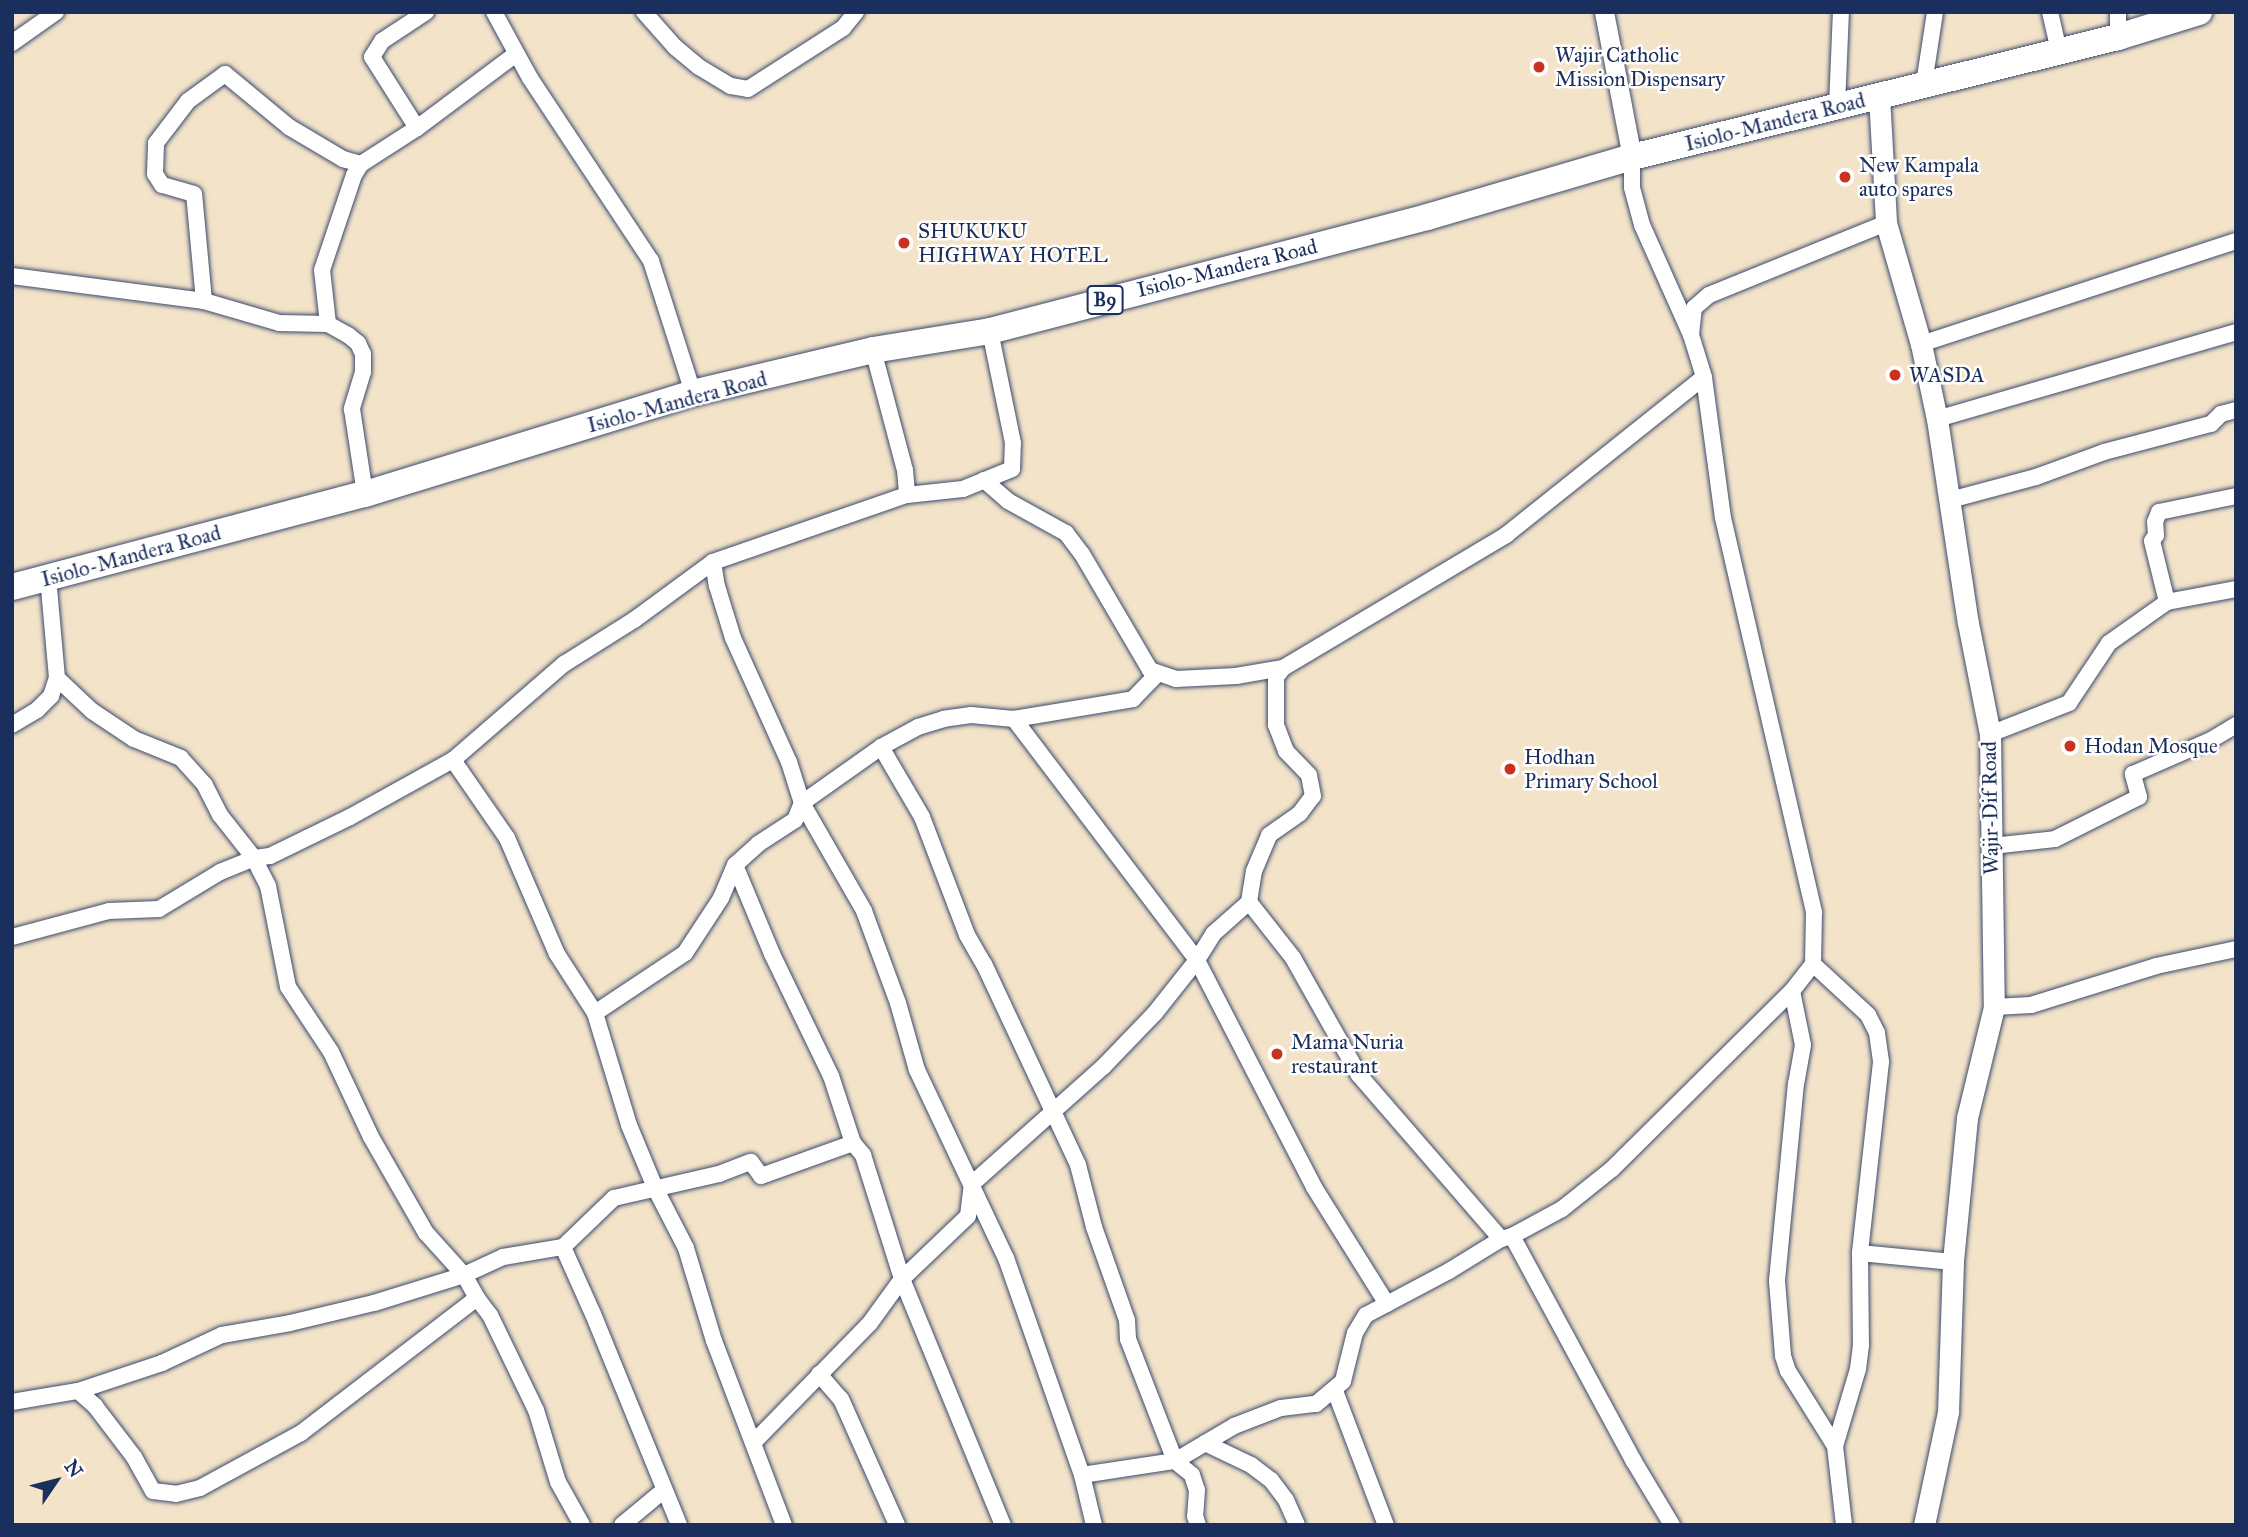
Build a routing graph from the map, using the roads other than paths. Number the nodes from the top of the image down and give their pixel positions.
1 (56, 12) edge
2 (426, 12) edge
3 (494, 12) edge
4 (644, 12) edge
5 (856, 12) edge
6 (1604, 12) edge
7 (1841, 12) edge
8 (1935, 12) edge
9 (2050, 12) edge
10 (2199, 12) edge
11 (2118, 25) edge
12 (12, 43) edge
13 (2059, 50) junction
14 (516, 54) junction
15 (1924, 84) junction
16 (1879, 96) junction
17 (1837, 106) junction
18 (418, 128) junction
19 (1632, 157) junction
20 (361, 164) junction
21 (1886, 223) junction
22 (2236, 241) edge
23 (12, 276) edge
24 (204, 301) junction
25 (328, 324) junction
26 (990, 331) junction
27 (2236, 332) edge
28 (1691, 335) junction
29 (1921, 344) junction
30 (873, 350) junction
31 (1704, 377) junction
32 (693, 393) junction
33 (2236, 410) edge
34 (1937, 419) junction
35 (984, 480) junction
36 (365, 494) junction
37 (907, 495) junction
38 (2236, 495) edge
39 (1950, 500) junction
40 (713, 562) junction
41 (48, 578) junction
42 (12, 587) edge
43 (2236, 589) edge
44 (2167, 602) junction
45 (1283, 668) junction
46 (1157, 674) junction
47 (57, 678) junction
48 (1014, 719) junction
49 (12, 725) edge
50 (2236, 725) edge
51 (1990, 734) junction
52 (881, 747) junction
53 (453, 760) junction
54 (802, 803) junction
55 (1992, 846) junction
56 (254, 858) junction
57 (735, 865) junction
58 (1249, 902) junction
59 (12, 937) edge
60 (2236, 949) edge
61 (1197, 960) junction
62 (1813, 964) junction
63 (1792, 991) junction
64 (1994, 1007) junction
65 (595, 1013) junction
66 (1052, 1110) junction
67 (853, 1143) junction
68 (972, 1184) junction
69 (656, 1190) junction
70 (1507, 1238) junction
71 (563, 1247) junction
72 (1860, 1253) junction
73 (1953, 1262) junction
74 (464, 1275) junction
75 (902, 1279) junction
76 (477, 1298) junction
77 (1387, 1304) junction
78 (820, 1374) junction
79 (78, 1391) junction
80 (1335, 1391) junction
81 (12, 1402) edge
82 (754, 1442) junction
83 (1205, 1443) junction
84 (1835, 1446) junction
85 (1175, 1461) junction
86 (1082, 1475) junction
87 (664, 1490) junction
88 (582, 1525) edge
89 (622, 1525) edge
90 (679, 1525) edge
91 (784, 1525) edge
92 (897, 1525) edge
93 (1003, 1525) edge
94 (1094, 1525) edge
95 (1198, 1525) edge
96 (1297, 1525) edge
97 (1386, 1525) edge
98 (1672, 1525) edge
99 (1844, 1525) edge
100 (1924, 1525) edge

1 - 12 street
2 - 18 street
3 - 14 street
4 - 5 street
6 - 19 street
7 - 17 street
8 - 15 street
9 - 13 street
10 - 11 highway, Isiolo-Mandera Road / B9
11 - 13 highway, Isiolo-Mandera Road / B9
13 - 15 highway, Isiolo-Mandera Road / B9
14 - 18 street
14 - 32 street
15 - 16 highway, Isiolo-Mandera Road / B9
16 - 17 highway, Isiolo-Mandera Road / B9
16 - 21 main road, Wajir-Dif Road
17 - 19 highway, Isiolo-Mandera Road / B9
18 - 20 street
19 - 26 highway, Isiolo-Mandera Road / B9
19 - 28 street
20 - 24 street
20 - 25 street
21 - 28 street
21 - 29 main road, Wajir-Dif Road
22 - 29 street
23 - 24 street
24 - 25 street
25 - 36 street
26 - 30 highway, Isiolo-Mandera Road / B9
26 - 35 street
27 - 34 street
28 - 31 street
29 - 34 main road, Wajir-Dif Road
30 - 32 highway, Isiolo-Mandera Road / B9
30 - 37 street
31 - 45 street
31 - 62 street
32 - 36 highway, Isiolo-Mandera Road / B9
33 - 39 street
34 - 39 main road, Wajir-Dif Road
35 - 37 street
35 - 46 street
36 - 41 highway, Isiolo-Mandera Road / B9
37 - 40 street
38 - 44 street
39 - 51 main road, Wajir-Dif Road
40 - 53 street
40 - 54 street
41 - 42 highway, Isiolo-Mandera Road / B9
41 - 47 street
43 - 44 street
44 - 51 street
45 - 46 street
45 - 58 street
46 - 48 street
47 - 49 street
47 - 56 street
48 - 52 street
48 - 61 street
50 - 55 street
51 - 55 main road, Wajir-Dif Road
52 - 54 street
52 - 66 street
53 - 56 street
53 - 65 street
54 - 57 street
54 - 68 street
55 - 64 main road, Wajir-Dif Road
56 - 59 street
56 - 74 street
57 - 65 street
57 - 67 street
58 - 61 street
58 - 70 street
60 - 64 street
61 - 66 street
61 - 77 street
62 - 63 street
62 - 72 street
63 - 70 street
63 - 84 street
64 - 73 main road, Wajir-Dif Road
65 - 69 street
66 - 68 street
66 - 85 street
67 - 69 street
67 - 75 street
68 - 75 street
68 - 86 street
69 - 71 street
69 - 82 street
70 - 77 street
70 - 98 street
71 - 74 street
71 - 87 street
72 - 73 street
72 - 84 street
73 - 100 main road, Wajir-Dif Road
74 - 76 street
74 - 79 street
75 - 78 street
75 - 93 street
76 - 79 street
76 - 88 street
77 - 80 street
78 - 82 street
78 - 92 street
79 - 81 street
80 - 83 street
80 - 97 street
82 - 91 street
83 - 85 street
83 - 96 street
84 - 99 street
85 - 86 street
85 - 95 street
86 - 94 street
87 - 89 street
87 - 90 street

